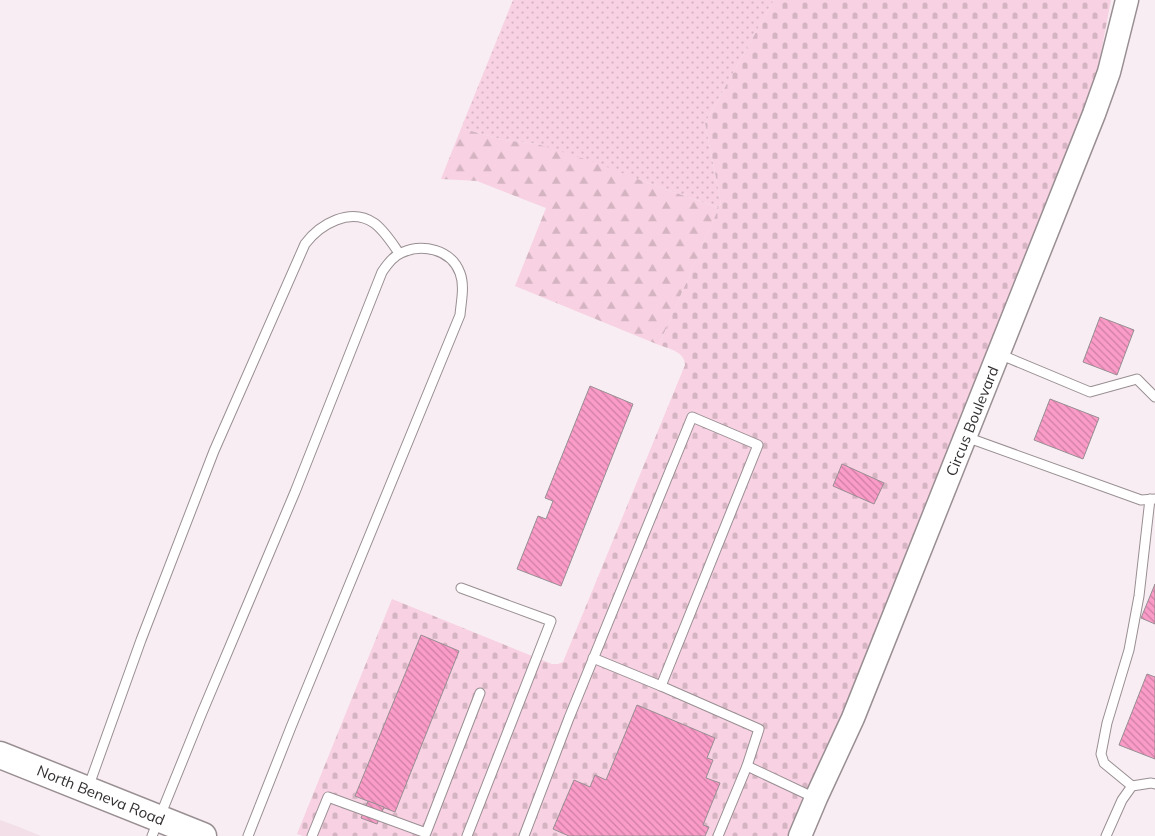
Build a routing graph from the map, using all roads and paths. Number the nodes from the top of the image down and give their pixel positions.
1 (1127, 0) edge
2 (399, 253) junction
3 (998, 354) junction
4 (1155, 397) edge
5 (965, 437) junction
6 (1152, 499) edge
7 (461, 588) dead end
8 (593, 658) junction
9 (660, 686) junction
10 (480, 693) dead end
11 (0, 755) edge
12 (746, 766) junction
13 (1155, 784) edge
14 (1132, 786) junction
15 (88, 789) junction
16 (816, 798) junction
17 (156, 827) edge
18 (430, 834) edge
19 (203, 836) edge
20 (248, 836) edge
21 (312, 836) edge
22 (467, 836) edge
23 (524, 836) edge
24 (718, 836) edge
25 (800, 836) edge
26 (1106, 836) edge

1 - 3 street, Circus Boulevard
2 - 15 lane
2 - 17 lane
2 - 20 lane
3 - 4 lane
3 - 5 street, Circus Boulevard
5 - 6 lane
5 - 16 street, Circus Boulevard
6 - 14 lane
7 - 22 lane
8 - 9 lane
8 - 9 lane
8 - 23 lane
9 - 12 lane
10 - 18 lane
11 - 15 main road, North Beneva Road
12 - 16 lane
12 - 24 lane
13 - 14 lane
14 - 26 lane
15 - 17 main road, North Beneva Road
16 - 25 street, Circus Boulevard
17 - 19 main road, North Beneva Road
18 - 21 lane

